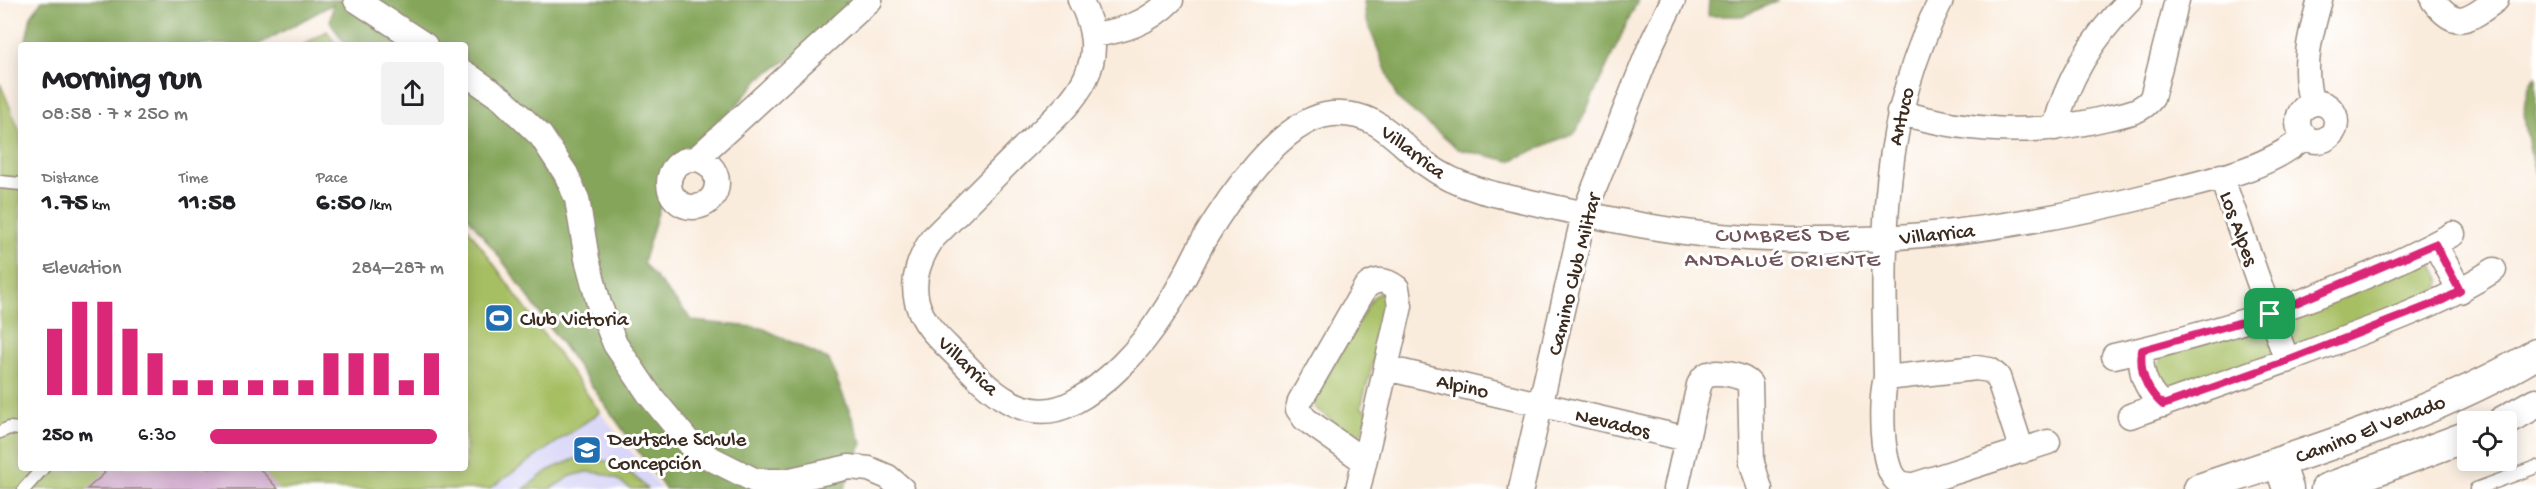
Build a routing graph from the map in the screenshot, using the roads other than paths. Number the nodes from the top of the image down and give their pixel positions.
1 (356, 0) edge
2 (870, 0) edge
3 (1080, 0) edge
4 (1171, 0) edge
5 (1673, 0) edge
6 (1941, 0) edge
7 (2130, 0) edge
8 (2177, 0) edge
9 (2320, 0) edge
10 (2433, 0) edge
11 (2496, 0) edge
12 (1092, 35) junction
13 (420, 42) edge
14 (468, 74) edge
15 (1899, 112) junction
16 (2055, 128) junction
17 (696, 159) dead end
18 (2221, 176) junction
19 (0, 182) edge
20 (18, 184) edge
21 (1584, 214) junction
22 (1886, 238) junction
23 (2494, 270) dead end
24 (2460, 291) junction
25 (2270, 314) junction
26 (2142, 350) junction
27 (2536, 354) edge
28 (2114, 356) dead end
29 (2287, 361) junction
30 (1386, 368) junction
31 (1887, 378) junction
32 (2536, 402) edge
33 (2163, 405) junction
34 (1540, 406) junction
35 (2517, 413) edge
36 (2130, 417) dead end
37 (18, 429) edge
38 (0, 432) edge
39 (1687, 439) junction
40 (2457, 440) edge
41 (2048, 442) dead end
42 (2022, 451) junction
43 (1364, 460) junction
44 (2536, 467) edge
45 (40, 471) edge
46 (2283, 476) edge
47 (24, 489) edge
48 (902, 489) edge
49 (1358, 489) edge
50 (1521, 489) edge
51 (1676, 489) edge
52 (1760, 489) edge
53 (2199, 489) edge
54 (2325, 489) edge
55 (2476, 489) edge

1 - 13 street
2 - 17 street
3 - 12 street, Villarrica
4 - 12 street
5 - 21 street, Camino Club Militar
6 - 15 street, Antuco
7 - 16 street
8 - 16 street
9 - 18 street, Villarrica
10 - 11 street
12 - 21 street, Villarrica
14 - 48 street
15 - 16 street
15 - 22 street, Antuco
18 - 22 street, Villarrica
18 - 25 street, Los Alpes
19 - 20 lane
21 - 22 street, Villarrica
21 - 34 street, Camino Club Militar
22 - 31 street, Antuco
23 - 24 street
24 - 25 street
24 - 29 street
25 - 26 street
25 - 29 street, Los Alpes
26 - 28 street
26 - 33 street
27 - 46 street, Camino El Venado
29 - 33 street
30 - 34 street, Alpino
30 - 43 street
30 - 43 street
31 - 42 street
31 - 42 street, Antuco
32 - 35 street
33 - 36 street
34 - 39 street, Nevados
34 - 50 street, Camino Club Militar
37 - 38 lane
39 - 51 street
39 - 52 street
40 - 54 street, Camino El Venado
41 - 42 street
43 - 49 street
44 - 55 lane
45 - 47 lane
46 - 53 street, Camino El Venado

